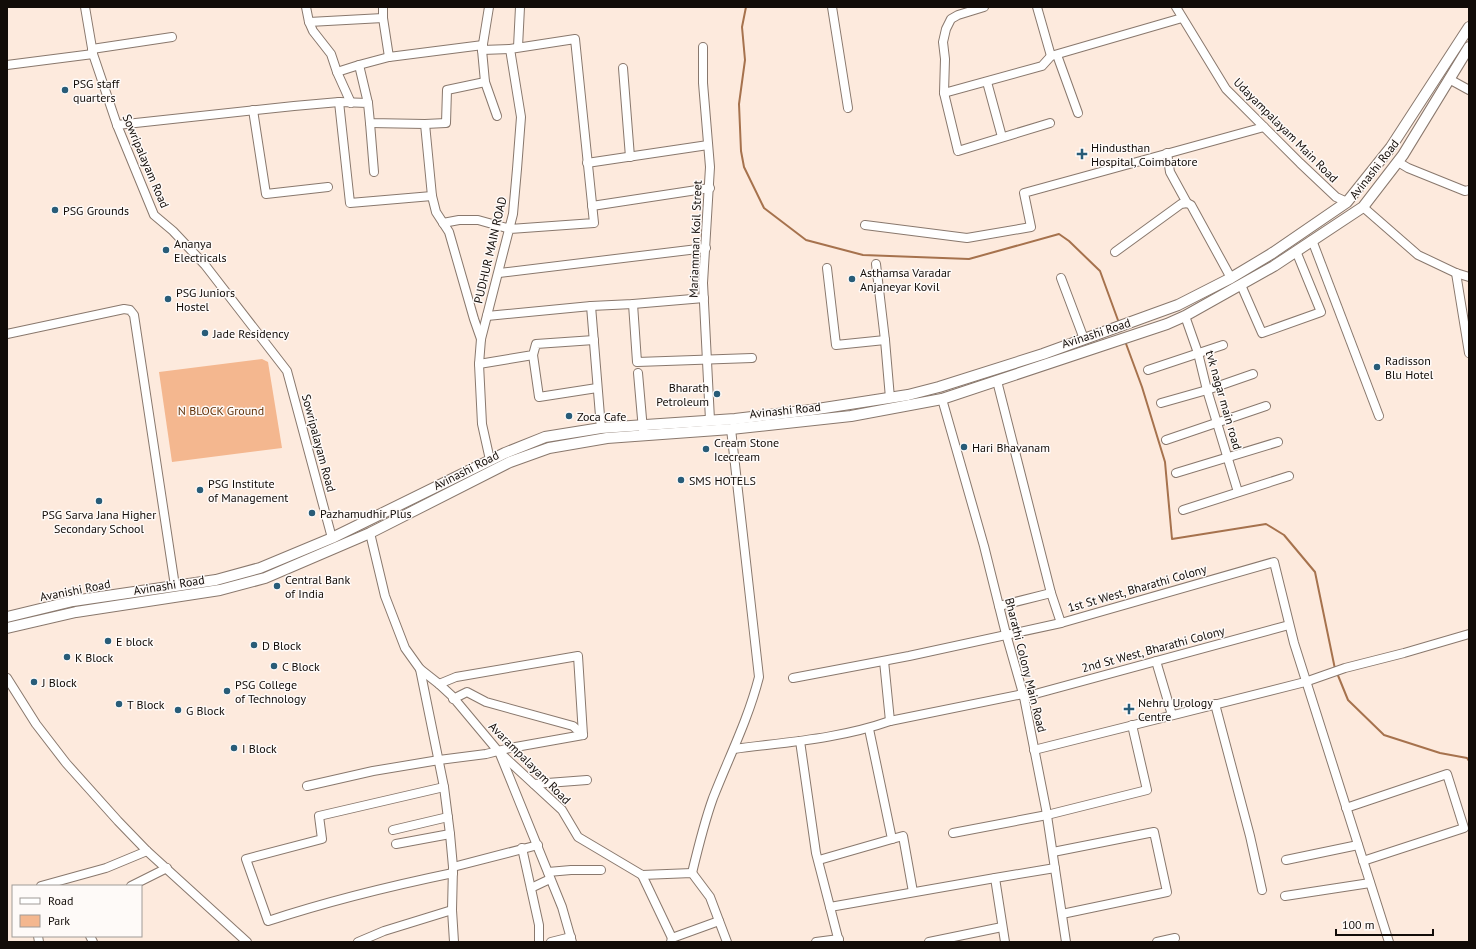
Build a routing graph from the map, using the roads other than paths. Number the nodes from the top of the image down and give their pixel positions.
1 (85, 7) edge
2 (306, 7) edge
3 (383, 7) edge
4 (489, 7) edge
5 (520, 7) edge
6 (832, 7) edge
7 (984, 7) edge
8 (1037, 7) edge
9 (1176, 7) edge
10 (958, 11) edge
11 (383, 18) junction
12 (1182, 18) junction
13 (309, 22) junction
14 (1469, 27) edge
15 (172, 38) dead end
16 (483, 47) junction
17 (1469, 47) edge
18 (514, 48) junction
19 (703, 48) dead end
20 (92, 52) junction
21 (1054, 56) junction
22 (389, 57) junction
23 (7, 65) edge
24 (359, 65) junction
25 (623, 68) dead end
26 (337, 72) junction
27 (1449, 79) junction
28 (485, 82) junction
29 (987, 82) junction
30 (1469, 90) edge
31 (944, 93) junction
32 (339, 102) junction
33 (351, 103) junction
34 (368, 103) junction
35 (848, 108) dead end
36 (253, 110) junction
37 (1078, 113) dead end
38 (497, 116) dead end
39 (370, 122) junction
40 (1050, 123) dead end
41 (425, 124) junction
42 (117, 125) junction
43 (1264, 127) junction
44 (1002, 137) junction
45 (708, 145) junction
46 (1167, 153) junction
47 (630, 157) junction
48 (1398, 162) junction
49 (587, 163) junction
50 (374, 172) dead end
51 (328, 187) dead end
52 (710, 188) junction
53 (1469, 190) edge
54 (432, 196) junction
55 (1347, 202) junction
56 (1188, 203) junction
57 (592, 206) junction
58 (1363, 207) junction
59 (443, 223) junction
60 (865, 225) dead end
61 (510, 228) junction
62 (1312, 240) junction
63 (706, 248) junction
64 (1296, 251) junction
65 (1115, 252) dead end
66 (876, 264) dead end
67 (827, 268) dead end
68 (498, 273) junction
69 (1456, 273) junction
70 (1469, 277) edge
71 (1061, 278) dead end
72 (1231, 278) junction
73 (1241, 285) junction
74 (704, 298) junction
75 (633, 304) junction
76 (591, 306) junction
77 (487, 316) junction
78 (1185, 316) junction
79 (7, 334) edge
80 (481, 338) junction
81 (1084, 339) junction
82 (594, 340) junction
83 (885, 340) junction
84 (1223, 345) dead end
85 (1198, 353) junction
86 (1469, 353) edge
87 (533, 355) junction
88 (752, 358) dead end
89 (708, 360) junction
90 (479, 364) junction
91 (1148, 370) dead end
92 (638, 373) dead end
93 (1254, 374) dead end
94 (997, 381) junction
95 (597, 388) junction
96 (1207, 390) junction
97 (890, 398) junction
98 (942, 399) junction
99 (1161, 403) dead end
100 (1266, 406) dead end
101 (1379, 416) dead end
102 (710, 420) junction
103 (1217, 423) junction
104 (642, 425) junction
105 (617, 427) junction
106 (601, 428) junction
107 (731, 429) junction
108 (644, 436) junction
109 (619, 437) junction
110 (1166, 440) dead end
111 (1278, 442) dead end
112 (1227, 457) junction
113 (490, 460) junction
114 (1176, 473) dead end
115 (1289, 476) dead end
116 (1238, 492) junction
117 (1183, 510) dead end
118 (370, 533) junction
119 (332, 538) junction
120 (175, 586) junction
121 (1051, 593) junction
122 (999, 606) junction
123 (7, 617) edge
124 (1060, 623) junction
125 (1289, 625) junction
126 (7, 628) edge
127 (1006, 634) junction
128 (1469, 634) edge
129 (884, 661) junction
130 (1156, 661) junction
131 (420, 669) junction
132 (7, 678) edge
133 (793, 678) dead end
134 (1305, 682) junction
135 (439, 684) junction
136 (1024, 696) junction
137 (454, 699) junction
138 (1215, 704) junction
139 (1172, 715) junction
140 (890, 721) junction
141 (1132, 725) junction
142 (869, 729) junction
143 (583, 735) junction
144 (800, 740) junction
145 (734, 749) junction
146 (1034, 750) junction
147 (498, 751) junction
148 (439, 760) junction
149 (587, 780) dead end
150 (534, 784) junction
151 (307, 786) dead end
152 (444, 787) junction
153 (1346, 808) junction
154 (1047, 814) junction
155 (448, 817) junction
156 (393, 830) dead end
157 (953, 833) dead end
158 (450, 834) junction
159 (892, 839) junction
160 (396, 844) dead end
161 (538, 845) junction
162 (1358, 845) junction
163 (522, 848) junction
164 (146, 851) junction
165 (1053, 852) junction
166 (819, 860) junction
167 (1286, 860) dead end
168 (1364, 861) junction
169 (167, 868) junction
170 (1055, 868) junction
171 (453, 870) junction
172 (601, 870) dead end
173 (692, 873) junction
174 (549, 876) junction
175 (642, 876) junction
176 (995, 878) junction
177 (1370, 883) junction
178 (45, 885) edge
179 (133, 885) edge
180 (531, 888) junction
181 (1262, 890) dead end
182 (913, 892) junction
183 (1285, 896) dead end
184 (830, 907) junction
185 (452, 910) junction
186 (1062, 914) junction
187 (719, 920) junction
188 (1002, 927) junction
189 (1175, 938) dead end
190 (571, 939) edge
191 (671, 940) edge
192 (839, 941) edge
193 (247, 942) edge
194 (358, 942) edge
195 (454, 942) edge
196 (539, 942) edge
197 (551, 942) edge
198 (727, 942) edge
199 (816, 942) edge
200 (929, 942) edge
201 (1005, 942) edge
202 (1066, 942) edge
203 (1157, 942) edge
204 (1389, 942) edge

1 - 20 street, Sowripalayam Road
2 - 13 street
3 - 11 street
4 - 16 street
5 - 18 street, PUDHUR MAIN ROAD
6 - 35 street
7 - 10 street
8 - 21 street
9 - 12 street, Udayampalayam Main Road
10 - 31 street
11 - 13 street
11 - 22 street
12 - 21 street
12 - 43 street, Udayampalayam Main Road
13 - 26 street
14 - 55 main road, Avinashi Road
15 - 20 street
16 - 18 street
16 - 22 street
16 - 28 street
17 - 27 main road, Avinashi Road
18 - 49 street
18 - 61 street, PUDHUR MAIN ROAD
19 - 45 street, Mariamman Koil Street
20 - 23 street
20 - 42 street, Sowripalayam Road
21 - 29 street
21 - 37 street
22 - 24 street
24 - 26 street
24 - 34 street
25 - 47 street
26 - 33 street
27 - 30 street
27 - 48 main road, Avinashi Road
28 - 38 street
28 - 41 street
29 - 31 street
29 - 44 street
31 - 44 street
32 - 33 street
32 - 36 street
32 - 54 street
33 - 34 street
34 - 39 street
36 - 42 street
36 - 51 street
39 - 41 street
39 - 50 street
40 - 44 street
41 - 54 street
42 - 119 street, Sowripalayam Road
43 - 46 street
43 - 55 street, Udayampalayam Main Road
45 - 47 street
45 - 52 street, Mariamman Koil Street
46 - 56 street
46 - 60 street
47 - 49 street
48 - 53 street
48 - 58 main road, Avinashi Road
49 - 57 street
52 - 57 street
52 - 63 street, Mariamman Koil Street
54 - 59 street
55 - 72 main road, Avinashi Road
56 - 65 street
56 - 72 street
57 - 61 street
58 - 62 main road, Avinashi Road
58 - 69 street
59 - 61 street
59 - 80 street
61 - 68 street, PUDHUR MAIN ROAD
62 - 64 main road, Avinashi Road
62 - 101 street
63 - 68 street
63 - 74 street, Mariamman Koil Street
64 - 73 main road, Avinashi Road
64 - 73 street
66 - 83 street
67 - 83 street
68 - 77 street, PUDHUR MAIN ROAD
69 - 70 street
69 - 86 street
71 - 81 street
72 - 81 main road, Avinashi Road
73 - 78 main road, Avinashi Road
74 - 75 street
74 - 89 street, Mariamman Koil Street
75 - 76 street
75 - 89 street
76 - 77 street
76 - 82 street
77 - 80 street, PUDHUR MAIN ROAD
78 - 85 street, tvk nagar main road
78 - 94 main road, Avinashi Road
79 - 120 street
80 - 90 street, PUDHUR MAIN ROAD
81 - 97 main road, Avinashi Road
82 - 87 street
82 - 95 street
83 - 97 street
84 - 85 street
85 - 91 street
85 - 96 street, tvk nagar main road
87 - 90 street
87 - 95 street
88 - 89 street
89 - 102 street, Mariamman Koil Street
90 - 113 street, PUDHUR MAIN ROAD
92 - 104 street
93 - 96 street
94 - 98 main road, Avinashi Road
94 - 121 street
95 - 106 street
96 - 99 street
96 - 103 street, tvk nagar main road
97 - 102 main road, Avinashi Road
98 - 107 main road, Avinashi Road
98 - 122 street, Bharathi Colony Main Road
100 - 103 street
102 - 104 main road, Avinashi Road
103 - 110 street
103 - 112 street, tvk nagar main road
104 - 105 main road, Avinashi Road
104 - 108 street
105 - 106 main road, Avinashi Road
105 - 109 main road
106 - 113 main road, Avinashi Road
107 - 108 main road, Avinashi Road
107 - 145 street
108 - 109 main road, Avinashi Road
109 - 118 main road, Avinashi Road
111 - 112 street
112 - 114 street
112 - 116 street, tvk nagar main road
113 - 119 main road, Avinashi Road
115 - 116 street
116 - 117 street
118 - 126 main road, Avinashi Road
118 - 131 street, Avarampalayam Road
119 - 120 main road, Avanishi Road
120 - 123 main road, Avanishi Road
121 - 122 street
121 - 124 street
122 - 127 street, Bharathi Colony Main Road
124 - 125 street, 1st St West, Bharathi Colony
124 - 127 street, 1st St West, Bharathi Colony
125 - 130 street, 2nd St West, Bharathi Colony
125 - 134 street
127 - 129 street, 1st St West, Bharathi Colony
127 - 136 street, Bharathi Colony Main Road
128 - 134 street
129 - 133 street, 1st St West, Bharathi Colony
129 - 140 street
130 - 136 street, 2nd St West, Bharathi Colony
130 - 139 street
131 - 135 street, Avarampalayam Road
131 - 148 street
132 - 164 street
134 - 138 street
134 - 153 street
135 - 137 street, Avarampalayam Road
135 - 143 street
136 - 140 street, 2nd St West, Bharathi Colony
136 - 146 street, Bharathi Colony Main Road
137 - 143 street
137 - 147 street, Avarampalayam Road
138 - 139 street
138 - 181 street
139 - 141 street
140 - 142 street, 2nd St West, Bharathi Colony
141 - 146 street
141 - 154 street
142 - 144 street, 2nd St West, Bharathi Colony
142 - 159 street
143 - 147 street
144 - 145 street, 2nd St West, Bharathi Colony
144 - 166 street
145 - 173 street
146 - 154 street, Bharathi Colony Main Road
147 - 148 street
147 - 150 street, Avarampalayam Road
147 - 161 street
148 - 151 street
148 - 152 street
149 - 150 street
150 - 175 street, Avarampalayam Road
152 - 155 street
152 - 171 street
153 - 162 street
153 - 168 street
154 - 157 street
154 - 165 street, Bharathi Colony Main Road
155 - 156 street
155 - 158 street
158 - 160 street
158 - 171 street
159 - 166 street
159 - 182 street
161 - 163 street
161 - 174 street
162 - 167 street
162 - 168 street
163 - 171 street
163 - 180 street
164 - 169 street
164 - 178 street
165 - 170 street, Bharathi Colony Main Road
165 - 186 street
166 - 184 street
168 - 177 street
169 - 179 street
169 - 193 street
170 - 176 street
170 - 186 street, Bharathi Colony Main Road
171 - 185 street
172 - 174 street
173 - 175 street
173 - 187 street
174 - 180 street
174 - 190 street
175 - 191 street
176 - 182 street
176 - 188 street
177 - 183 street
177 - 204 street
180 - 196 street
182 - 184 street
184 - 192 street
185 - 194 street
185 - 195 street
186 - 202 street, Bharathi Colony Main Road
187 - 191 street
187 - 198 street
188 - 200 street
188 - 201 street
189 - 203 street
190 - 197 street
192 - 199 street

